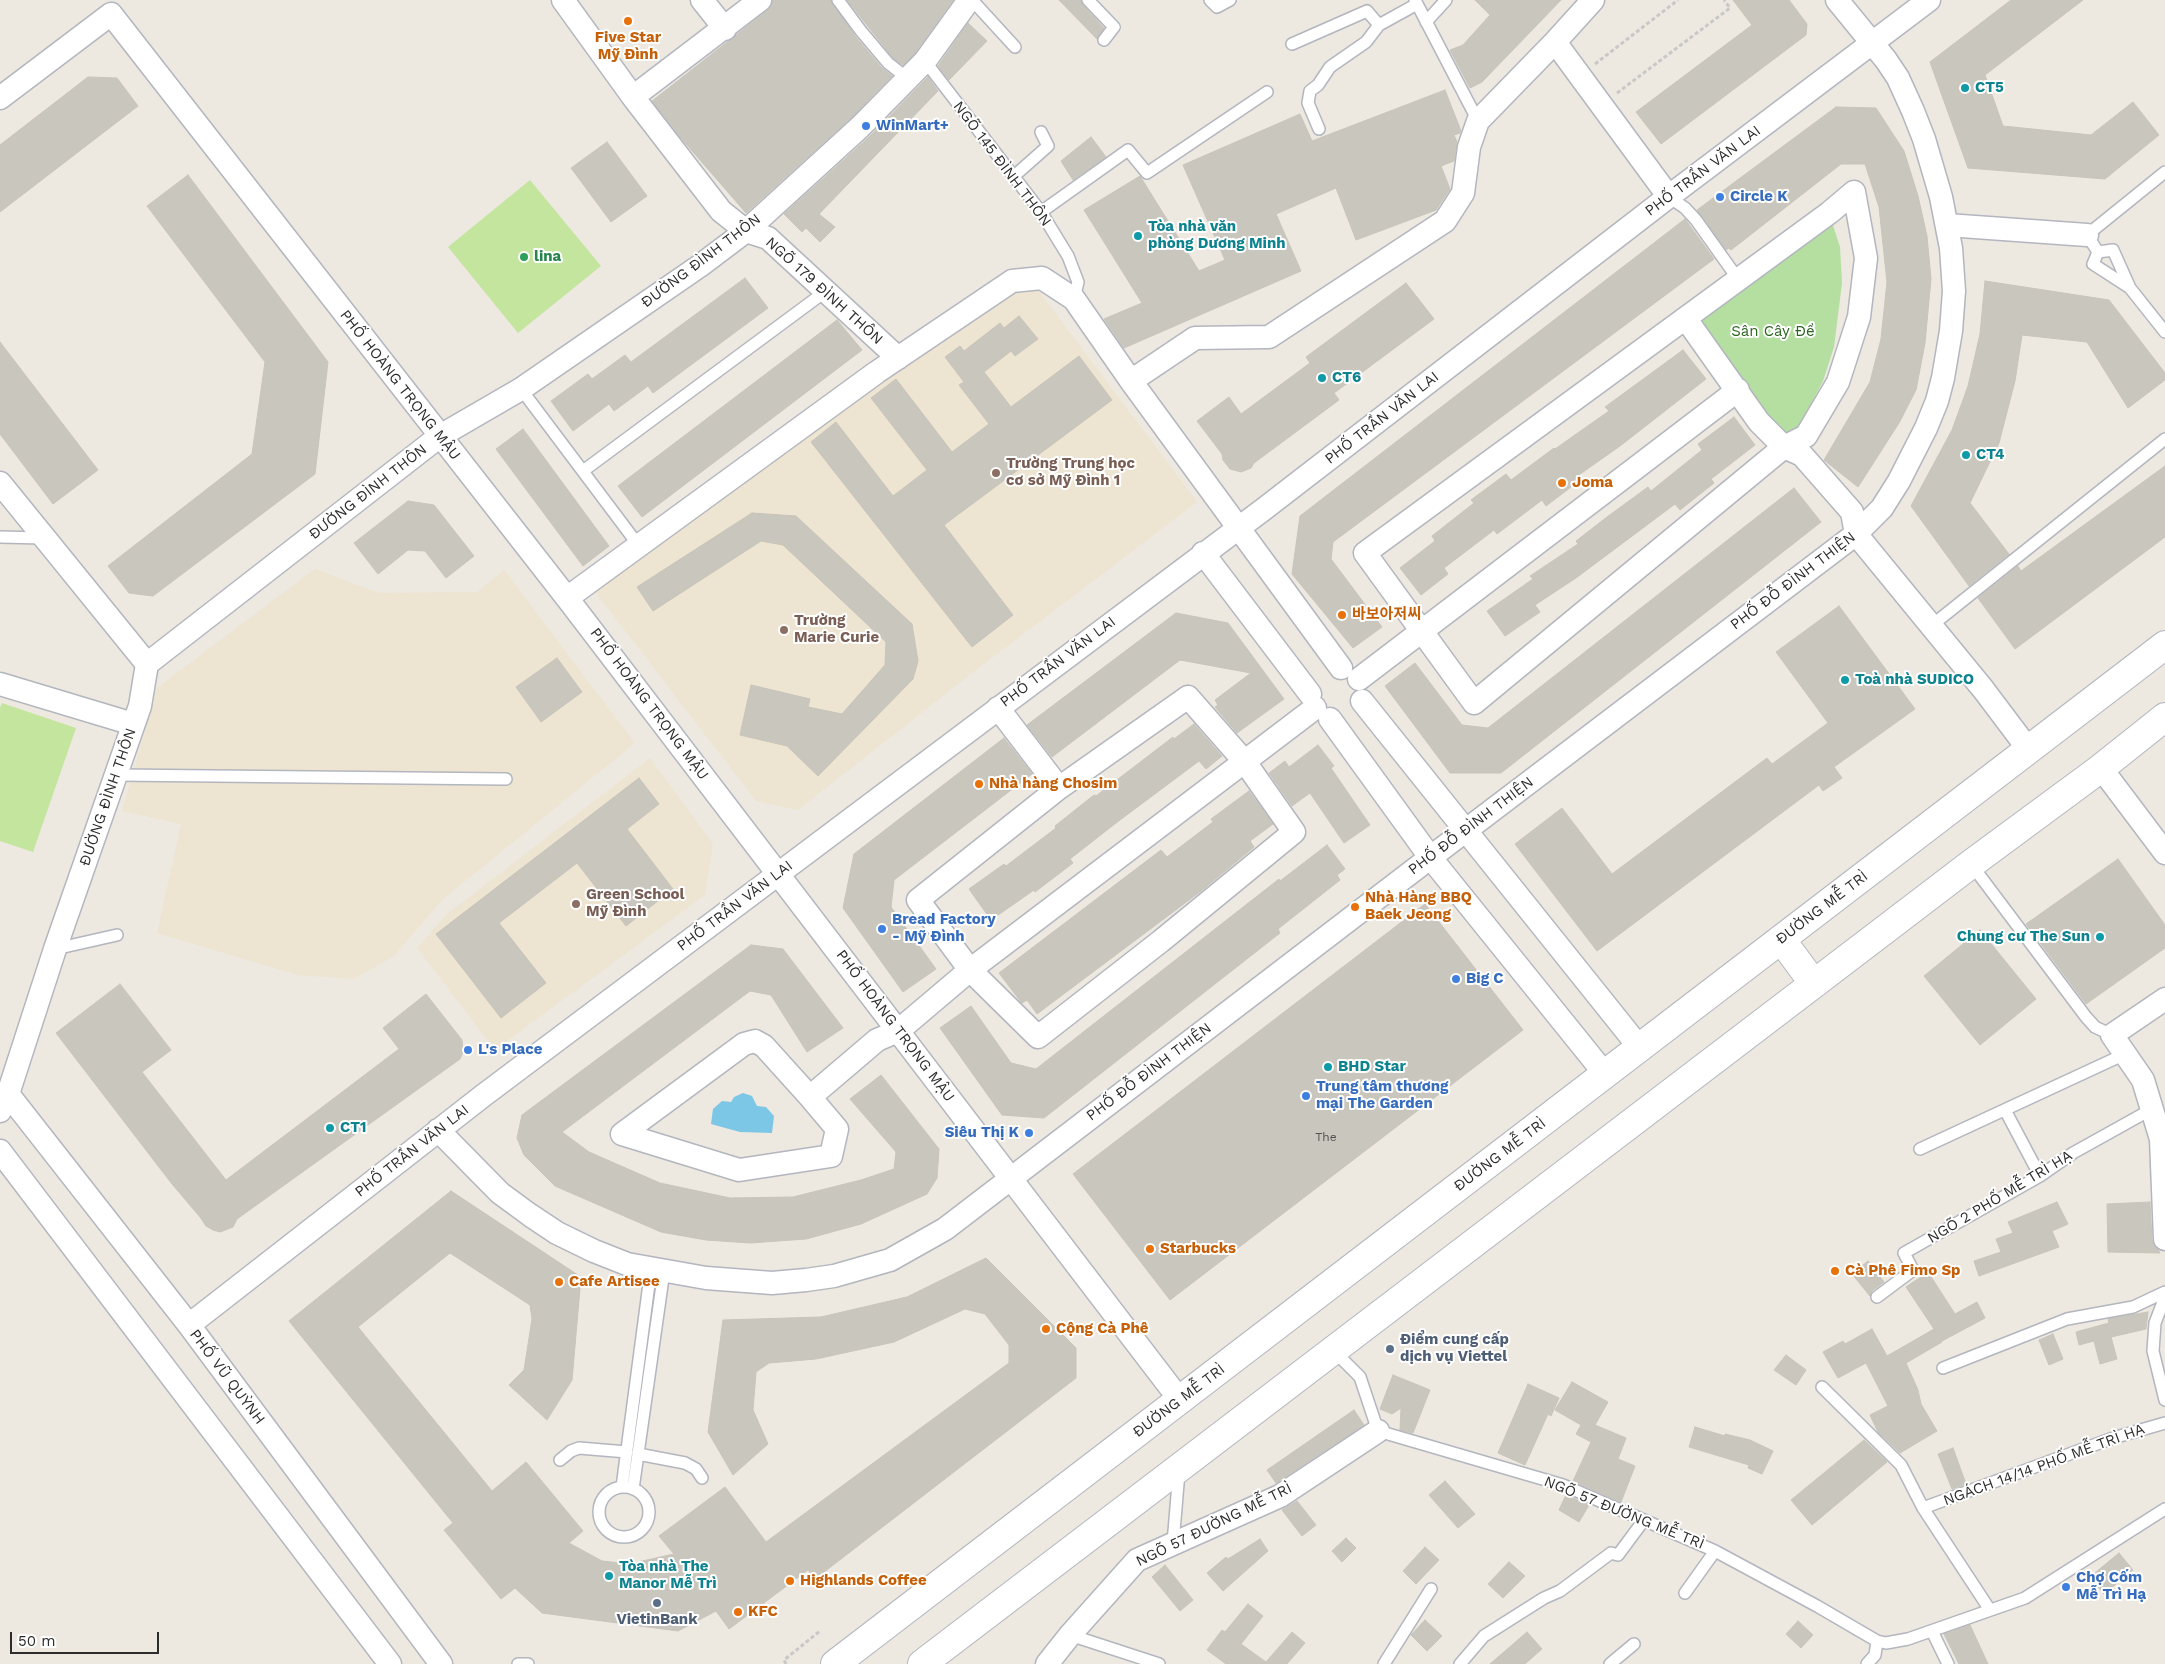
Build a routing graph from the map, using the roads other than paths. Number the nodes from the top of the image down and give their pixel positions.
1 (563, 0) edge
2 (702, 0) edge
3 (760, 0) edge
4 (838, 0) edge
5 (970, 0) edge
6 (1088, 0) edge
7 (1210, 0) edge
8 (1230, 0) edge
9 (1446, 0) edge
10 (1593, 0) edge
11 (1836, 0) edge
12 (1928, 0) edge
13 (1416, 2) edge
14 (111, 7) edge
15 (1426, 22) junction
16 (1380, 25) junction
17 (725, 29) junction
18 (1104, 40) dead end
19 (1555, 42) junction
20 (1872, 43) junction
21 (1292, 44) dead end
22 (1014, 47) dead end
23 (925, 61) junction
24 (907, 78) junction
25 (1267, 92) dead end
26 (633, 97) junction
27 (0, 98) edge
28 (1478, 121) junction
29 (1319, 129) dead end
30 (1041, 132) dead end
31 (2165, 172) edge
32 (1013, 178) junction
33 (1669, 197) junction
34 (1041, 212) junction
35 (1947, 225) junction
36 (746, 231) junction
37 (2092, 244) junction
38 (1738, 279) junction
39 (2130, 288) junction
40 (826, 291) junction
41 (1074, 300) junction
42 (1686, 318) junction
43 (2165, 332) edge
44 (898, 358) junction
45 (1131, 381) junction
46 (520, 389) junction
47 (1738, 390) junction
48 (440, 436) junction
49 (2165, 438) edge
50 (1784, 447) junction
51 (583, 472) junction
52 (0, 484) edge
53 (1238, 527) junction
54 (1856, 534) junction
55 (0, 537) edge
56 (44, 538) junction
57 (639, 546) junction
58 (1203, 553) junction
59 (567, 598) junction
60 (1931, 626) junction
61 (1422, 632) junction
62 (2165, 645) edge
63 (147, 664) junction
64 (1354, 683) junction
65 (0, 684) edge
66 (1318, 707) junction
67 (998, 708) junction
68 (2165, 717) edge
69 (133, 724) junction
70 (2029, 750) junction
71 (1244, 762) junction
72 (2101, 768) junction
73 (116, 775) junction
74 (506, 779) dead end
75 (1059, 788) junction
76 (1465, 830) junction
77 (2165, 853) edge
78 (1430, 857) junction
79 (1971, 864) junction
80 (777, 873) junction
81 (117, 935) dead end
82 (1782, 939) junction
83 (55, 949) junction
84 (970, 970) junction
85 (1814, 984) junction
86 (2165, 999) edge
87 (898, 1031) junction
88 (2112, 1035) junction
89 (1640, 1048) junction
90 (2125, 1054) junction
91 (1606, 1074) junction
92 (810, 1097) junction
93 (4, 1102) edge
94 (2152, 1109) junction
95 (2005, 1110) junction
96 (438, 1130) junction
97 (1920, 1149) dead end
98 (0, 1151) edge
99 (2040, 1176) junction
100 (1011, 1178) junction
101 (2165, 1239) edge
102 (657, 1270) junction
103 (2165, 1292) edge
104 (2165, 1297) edge
105 (1877, 1298) dead end
106 (189, 1325) junction
107 (1334, 1350) junction
108 (1943, 1368) dead end
109 (1822, 1387) dead end
110 (1180, 1400) junction
111 (2165, 1400) edge
112 (2165, 1423) edge
113 (1378, 1431) junction
114 (633, 1453) junction
115 (560, 1460) dead end
116 (1180, 1468) junction
117 (702, 1478) dead end
118 (628, 1488) junction
119 (1923, 1508) junction
120 (2165, 1509) edge
121 (1644, 1520) junction
122 (1173, 1543) junction
123 (1715, 1551) junction
124 (1431, 1589) dead end
125 (1685, 1593) dead end
126 (1990, 1610) junction
127 (1932, 1631) junction
128 (1070, 1635) junction
129 (1877, 1641) junction
130 (1634, 1644) dead end
131 (390, 1664) edge
132 (441, 1664) edge
133 (518, 1664) edge
134 (528, 1664) edge
135 (835, 1664) edge
136 (922, 1664) edge
137 (1048, 1664) edge
138 (1159, 1664) edge
139 (1384, 1664) edge
140 (1460, 1664) edge
141 (1610, 1664) edge
142 (1867, 1664) edge
143 (1948, 1664) edge

1 - 26 street, NGÕ 179 ĐÌNH THÔN
2 - 17 street
3 - 17 street
4 - 24 lane
5 - 22 lane
5 - 23 street, ĐƯỜNG ĐÌNH THÔN
6 - 18 lane
7 - 8 lane
9 - 15 lane
10 - 19 street
11 - 20 street, PHỐ ĐỖ ĐÌNH THIỆN
12 - 20 street, PHỐ TRẦN VĂN LAI
13 - 15 lane
13 - 16 lane
14 - 27 street
14 - 48 street, PHỐ HOÀNG TRỌNG MẬU
15 - 28 lane
16 - 21 lane
16 - 29 lane
17 - 26 street
19 - 28 street
19 - 33 street
20 - 33 street, PHỐ TRẦN VĂN LAI
20 - 35 street, PHỐ ĐỖ ĐÌNH THIỆN
23 - 24 street, ĐƯỜNG ĐÌNH THÔN
23 - 32 lane, NGÕ 145 ĐÌNH THÔN
24 - 36 street, ĐƯỜNG ĐÌNH THÔN
25 - 34 lane
26 - 36 street, NGÕ 179 ĐÌNH THÔN
28 - 45 street
30 - 32 lane
31 - 37 lane
32 - 34 lane, NGÕ 145 ĐÌNH THÔN
33 - 38 lane
33 - 53 street, PHỐ TRẦN VĂN LAI
34 - 41 lane, NGÕ 145 ĐÌNH THÔN
35 - 37 street
35 - 54 street, PHỐ ĐỖ ĐÌNH THIỆN
36 - 40 street, NGÕ 179 ĐÌNH THÔN
36 - 46 street, ĐƯỜNG ĐÌNH THÔN
37 - 39 lane
37 - 39 lane
38 - 42 street
38 - 50 street
39 - 43 lane
40 - 44 street, NGÕ 179 ĐÌNH THÔN
40 - 51 lane
41 - 44 street
41 - 45 street
42 - 47 street
42 - 61 street
44 - 57 street
45 - 53 street
46 - 48 street, ĐƯỜNG ĐÌNH THÔN
46 - 51 lane
47 - 50 street
47 - 61 street
48 - 59 street, PHỐ HOÀNG TRỌNG MẬU
48 - 63 street, ĐƯỜNG ĐÌNH THÔN
49 - 60 lane
50 - 54 street
50 - 61 street
51 - 57 lane
52 - 56 street
53 - 58 street, PHỐ TRẦN VĂN LAI
53 - 64 street
54 - 60 street
54 - 76 street, PHỐ ĐỖ ĐÌNH THIỆN
55 - 56 lane
56 - 63 street
57 - 59 street
58 - 66 street
58 - 67 street, PHỐ TRẦN VĂN LAI
59 - 80 street, PHỐ HOÀNG TRỌNG MẬU
60 - 70 street
61 - 64 street
62 - 70 main road, ĐƯỜNG MỄ TRÌ
63 - 69 street, ĐƯỜNG ĐÌNH THÔN
64 - 66 street
64 - 66 street
64 - 76 street
65 - 69 street
66 - 71 street
66 - 78 street
67 - 75 street
67 - 80 street, PHỐ TRẦN VĂN LAI
68 - 72 main road
69 - 73 street, ĐƯỜNG ĐÌNH THÔN
70 - 82 main road, ĐƯỜNG MỄ TRÌ
71 - 75 street
71 - 84 street
71 - 84 street
72 - 77 street
72 - 79 main road
73 - 74 lane
73 - 83 street, ĐƯỜNG ĐÌNH THÔN
75 - 84 street
76 - 78 street, PHỐ ĐỖ ĐÌNH THIỆN
76 - 89 street
78 - 91 street
78 - 100 street, PHỐ ĐỖ ĐÌNH THIỆN
79 - 85 main road
79 - 88 lane
80 - 87 street, PHỐ HOÀNG TRỌNG MẬU
80 - 96 street, PHỐ TRẦN VĂN LAI
81 - 83 lane
82 - 85 main road
82 - 89 main road, ĐƯỜNG MỄ TRÌ
83 - 93 street, ĐƯỜNG ĐÌNH THÔN
84 - 87 street
85 - 107 main road
86 - 88 street
87 - 92 street
87 - 100 street, PHỐ HOÀNG TRỌNG MẬU
88 - 90 street
89 - 91 main road, ĐƯỜNG MỄ TRÌ
90 - 94 street
90 - 95 lane
91 - 110 main road, ĐƯỜNG MỄ TRÌ
92 - 92 street
93 - 106 street, PHỐ VŨ QUỲNH
94 - 99 lane, NGÕ 2 PHỐ MỄ TRÌ HẠ
94 - 101 street
95 - 97 lane
95 - 99 lane
96 - 102 street, PHỐ ĐỖ ĐÌNH THIỆN
96 - 106 street, PHỐ TRẦN VĂN LAI
98 - 131 street
99 - 105 lane, NGÕ 2 PHỐ MỄ TRÌ HẠ
100 - 102 street, PHỐ ĐỖ ĐÌNH THIỆN
100 - 110 street, PHỐ HOÀNG TRỌNG MẬU
102 - 114 lane
103 - 108 lane
104 - 111 lane
106 - 132 street, PHỐ VŨ QUỲNH
107 - 113 lane
107 - 116 main road
109 - 119 lane
110 - 135 main road, ĐƯỜNG MỄ TRÌ
112 - 119 lane, NGÁCH 14/14 PHỐ MỄ TRÌ HẠ
113 - 121 lane, NGÕ 57 ĐƯỜNG MỄ TRÌ
113 - 122 street, NGÕ 57 ĐƯỜNG MỄ TRÌ
114 - 115 lane
114 - 117 lane
114 - 118 lane
116 - 122 lane
116 - 136 main road
118 - 118 lane
119 - 126 lane
120 - 126 lane
121 - 123 lane, NGÕ 57 ĐƯỜNG MỄ TRÌ
121 - 140 lane
122 - 128 street, NGÕ 57 ĐƯỜNG MỄ TRÌ
123 - 125 lane
123 - 129 lane, NGÕ 57 ĐƯỜNG MỄ TRÌ
124 - 139 lane
126 - 127 lane
127 - 129 lane
127 - 143 lane
128 - 137 street, NGÕ 57 ĐƯỜNG MỄ TRÌ
128 - 138 lane
129 - 142 lane
130 - 141 lane
133 - 134 lane

